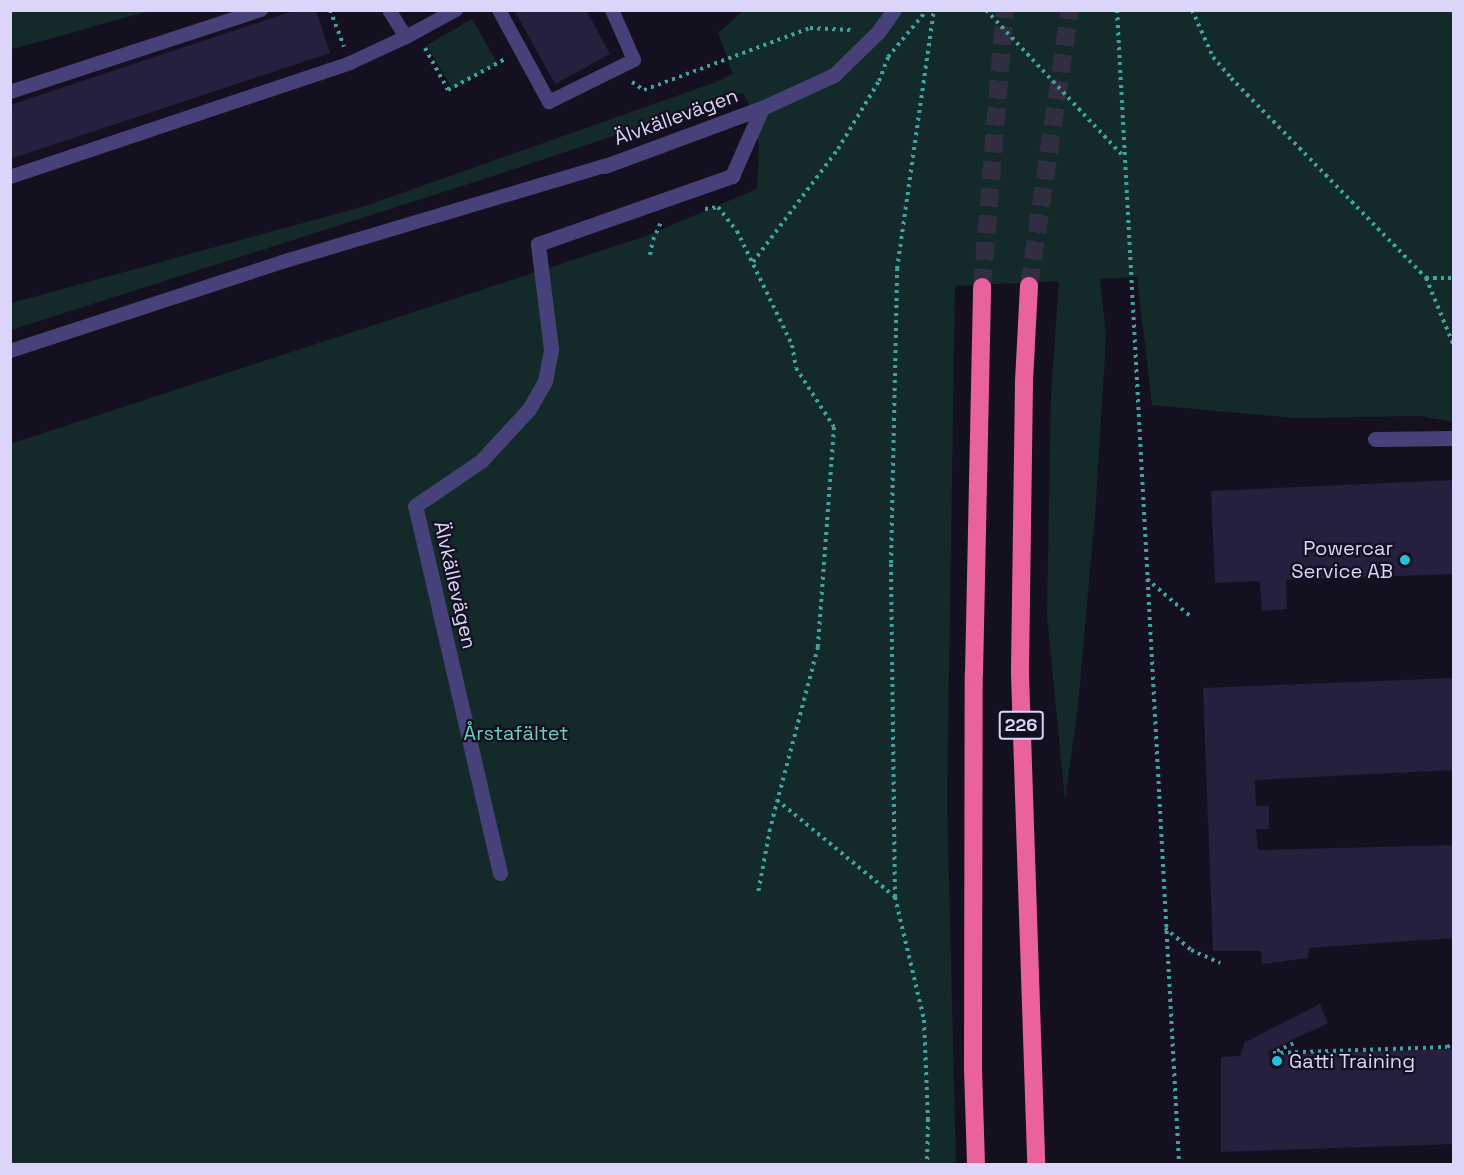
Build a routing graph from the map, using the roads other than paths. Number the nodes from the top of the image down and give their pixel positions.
1 (261, 10) edge
2 (389, 10) edge
3 (456, 10) edge
4 (499, 10) edge
5 (612, 10) edge
6 (894, 10) edge
7 (411, 34) junction
8 (10, 92) edge
9 (762, 108) junction
10 (604, 166) joint
11 (10, 177) edge
12 (1029, 286) tunnel mouth
13 (982, 287) tunnel mouth
14 (10, 351) edge
15 (1454, 438) edge
16 (1375, 439) dead end
17 (500, 873) dead end
18 (976, 1164) edge
19 (1035, 1164) edge

1 - 8 lane
2 - 7 lane
3 - 7 lane
4 - 5 lane
6 - 9 street, Älvkällevägen
7 - 11 lane
9 - 10 street, Älvkällevägen
9 - 17 street, Älvkällevägen
10 - 14 lane
12 - 19 highway, 226
13 - 18 highway, 226
15 - 16 street

